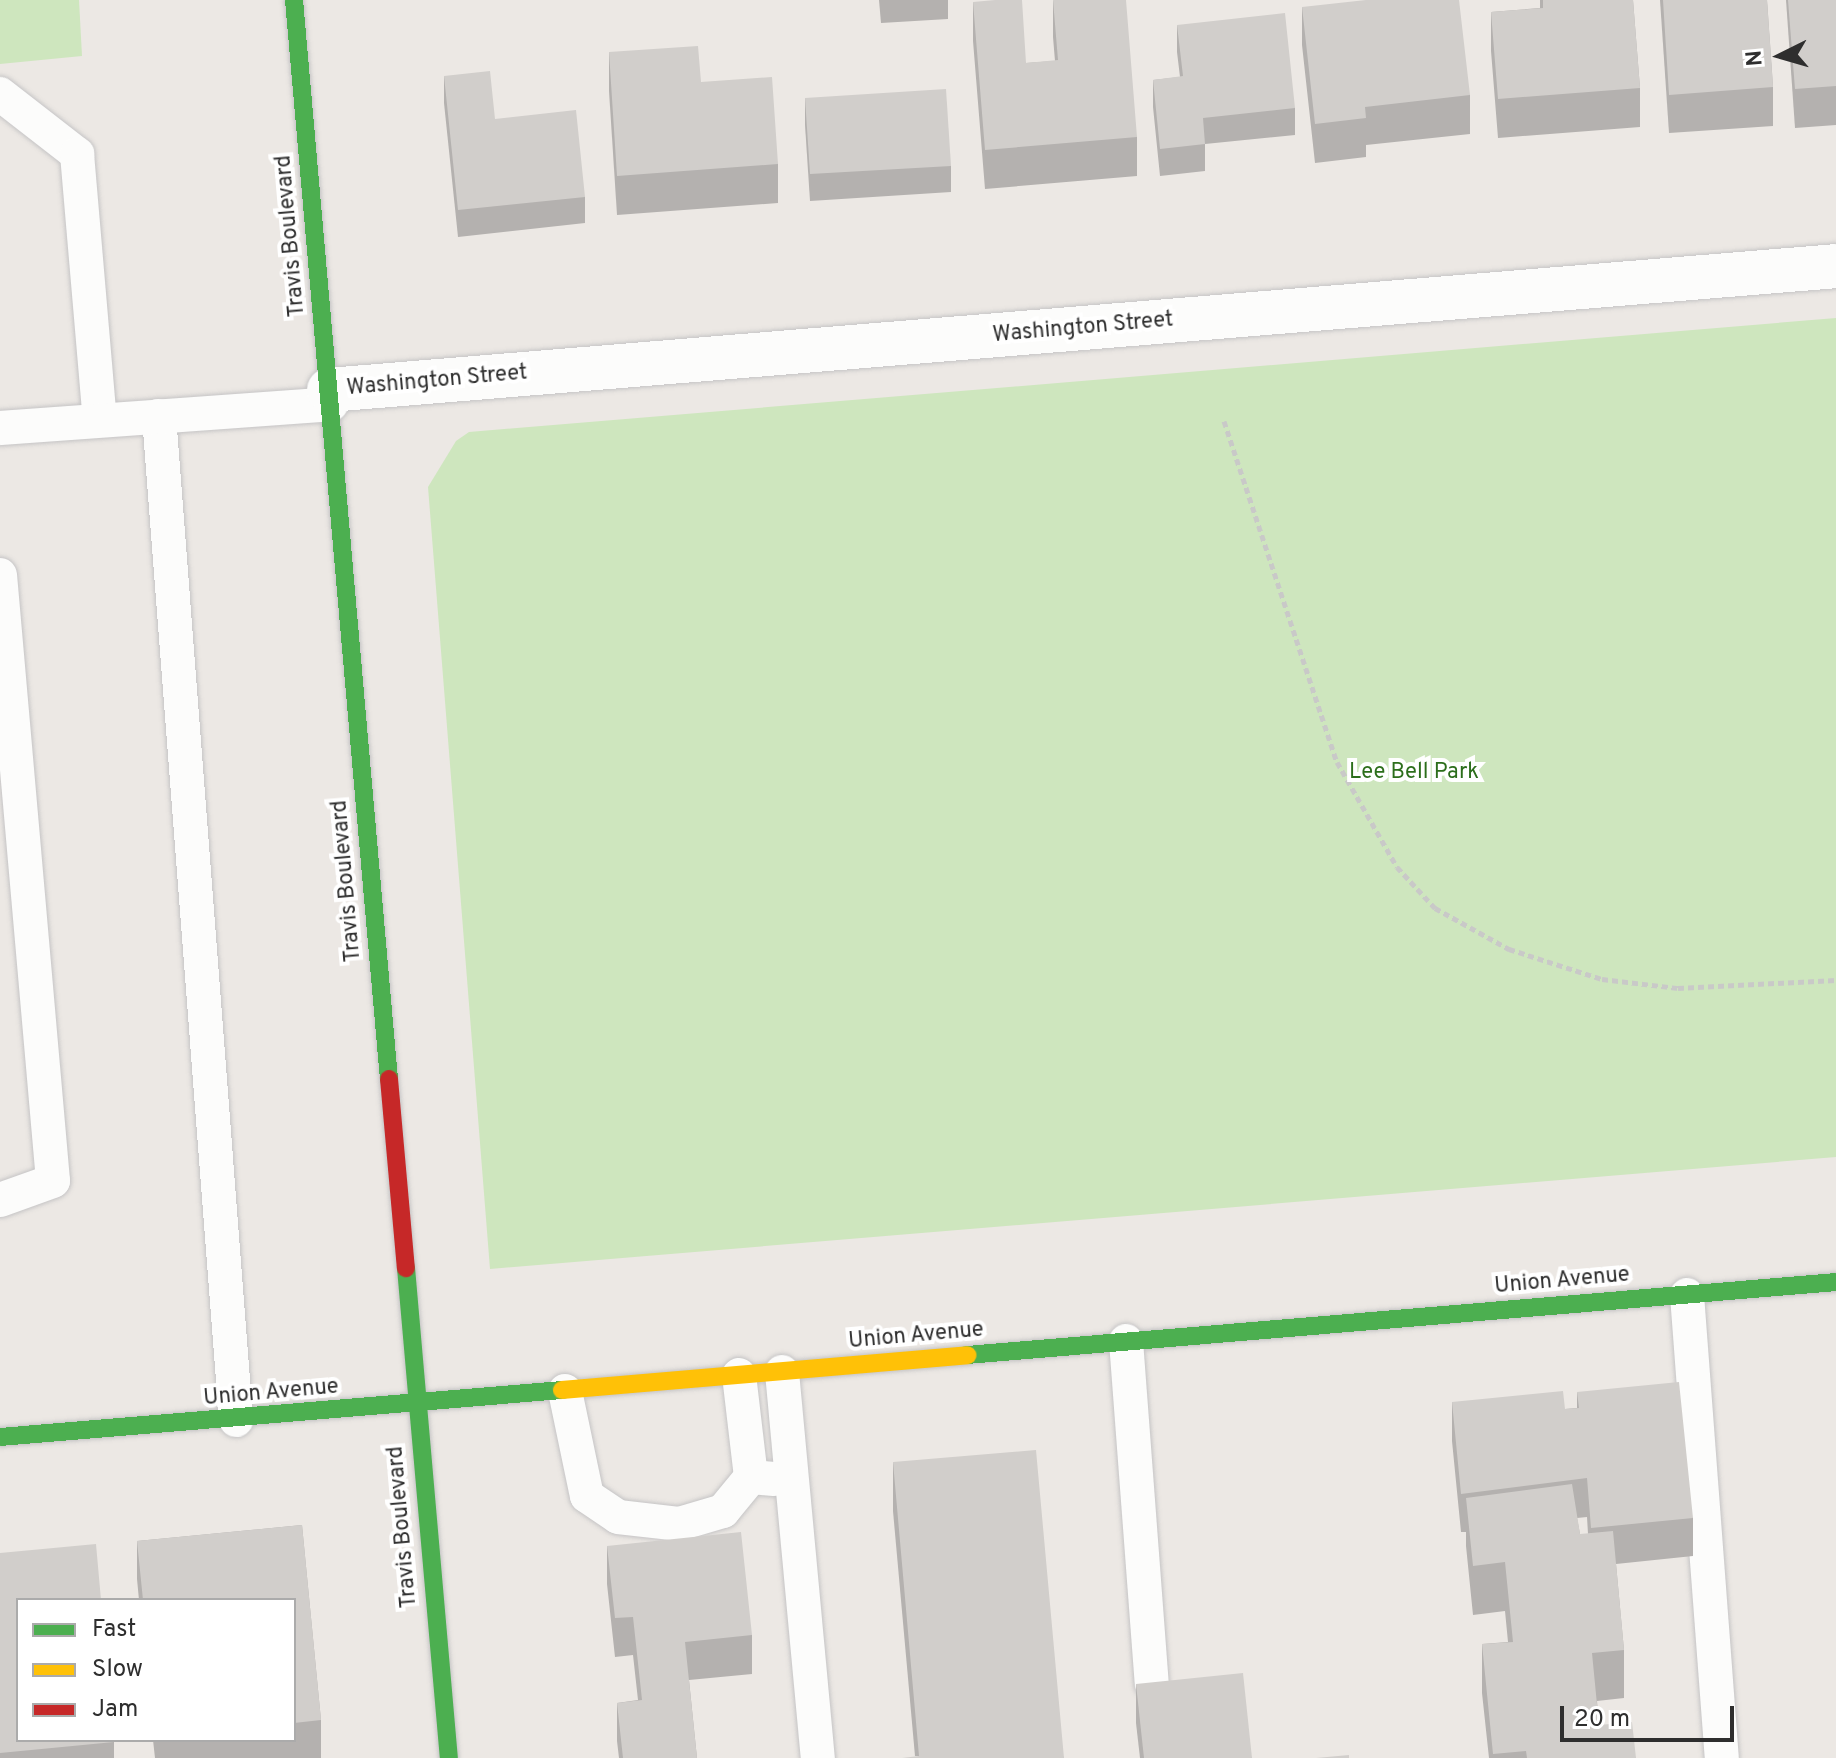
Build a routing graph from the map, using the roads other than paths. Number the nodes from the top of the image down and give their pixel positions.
1 (294, 0) edge
2 (0, 94) edge
3 (1836, 266) edge
4 (330, 397) junction
5 (159, 416) junction
6 (100, 420) junction
7 (0, 428) edge
8 (0, 575) edge
9 (0, 1200) edge
10 (1836, 1282) edge
11 (1687, 1295) junction
12 (1126, 1341) junction
13 (782, 1372) junction
14 (739, 1375) junction
15 (565, 1391) junction
16 (415, 1404) junction
17 (236, 1420) junction
18 (0, 1437) edge
19 (751, 1477) junction
20 (790, 1477) junction
21 (1152, 1683) edge
22 (449, 1758) edge
23 (818, 1758) edge
24 (1722, 1758) edge

1 - 4 street, Travis Boulevard
2 - 6 lane
3 - 4 street, Washington Street
4 - 5 lane
4 - 16 street, Travis Boulevard
5 - 6 lane
5 - 17 lane
6 - 7 lane
8 - 9 lane
10 - 11 street, Union Avenue
11 - 12 street, Union Avenue
11 - 24 lane
12 - 13 street, Union Avenue
12 - 21 lane
13 - 14 street, Union Avenue
13 - 20 lane
14 - 15 street, Union Avenue
14 - 19 lane
15 - 16 street, Union Avenue
15 - 19 lane
16 - 17 street, Union Avenue
16 - 22 street, Travis Boulevard
17 - 18 street, Union Avenue
19 - 20 lane
20 - 23 lane

